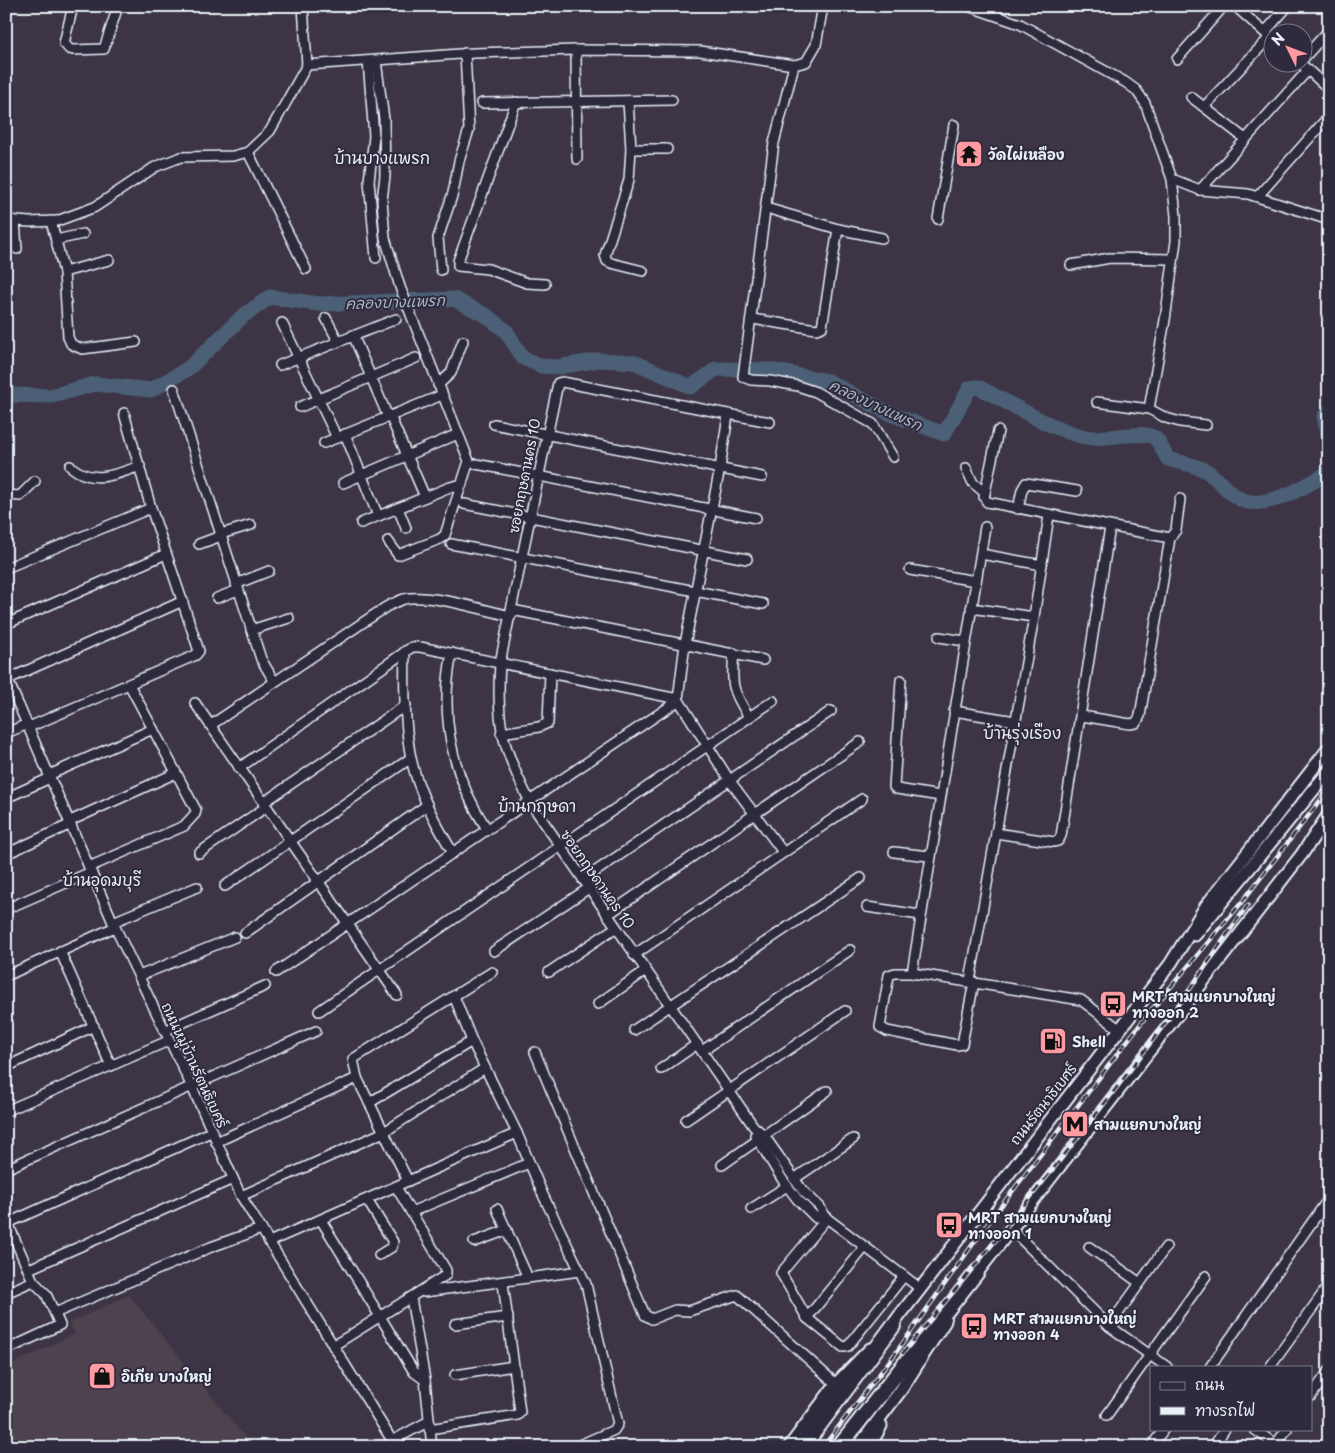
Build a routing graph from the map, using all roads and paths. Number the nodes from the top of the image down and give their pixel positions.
1 (74, 6) edge
2 (118, 6) edge
3 (303, 6) edge
4 (823, 6) edge
5 (968, 6) edge
6 (1224, 6) edge
7 (1235, 6) edge
8 (1288, 6) edge
9 (1278, 22) edge
10 (1262, 30) edge
11 (1329, 30) edge
12 (1262, 44) edge
13 (1312, 49) edge
14 (576, 50) junction
15 (465, 53) junction
16 (1177, 59) dead end
17 (372, 61) junction
18 (306, 65) junction
19 (794, 65) junction
20 (1306, 72) edge
21 (1310, 72) edge
22 (1329, 89) edge
23 (1191, 97) dead end
24 (672, 100) dead end
25 (628, 101) junction
26 (516, 102) junction
27 (577, 102) junction
28 (482, 103) dead end
29 (1204, 107) junction
30 (1329, 116) edge
31 (954, 125) dead end
32 (1244, 138) junction
33 (631, 149) junction
34 (667, 149) dead end
35 (248, 152) junction
36 (577, 159) dead end
37 (1172, 179) junction
38 (1200, 190) junction
39 (1258, 196) junction
40 (766, 208) junction
41 (938, 219) dead end
42 (11, 220) edge
43 (1329, 220) edge
44 (52, 222) junction
45 (838, 229) junction
46 (83, 234) dead end
47 (882, 238) dead end
48 (56, 240) junction
49 (17, 249) dead end
50 (376, 258) dead end
51 (1173, 259) junction
52 (109, 260) dead end
53 (1071, 265) dead end
54 (306, 268) dead end
55 (441, 270) dead end
56 (642, 271) dead end
57 (64, 272) junction
58 (546, 284) dead end
59 (326, 318) dead end
60 (396, 319) dead end
61 (752, 319) junction
62 (282, 324) dead end
63 (354, 335) junction
64 (463, 340) dead end
65 (338, 341) junction
66 (136, 342) dead end
67 (299, 357) junction
68 (416, 358) dead end
69 (280, 365) dead end
70 (371, 376) junction
71 (438, 385) junction
72 (174, 389) dead end
73 (442, 394) junction
74 (318, 397) junction
75 (1097, 402) dead end
76 (300, 407) dead end
77 (1149, 409) junction
78 (124, 413) dead end
79 (728, 415) junction
80 (389, 416) junction
81 (770, 422) dead end
82 (494, 424) dead end
83 (1206, 425) dead end
84 (998, 431) dead end
85 (458, 434) junction
86 (546, 435) junction
87 (341, 436) junction
88 (324, 443) dead end
89 (408, 456) junction
90 (894, 457) dead end
91 (476, 464) dead end
92 (70, 466) dead end
93 (140, 466) junction
94 (720, 468) junction
95 (966, 468) dead end
96 (363, 475) junction
97 (539, 476) junction
98 (762, 477) dead end
99 (35, 480) dead end
100 (343, 483) dead end
101 (462, 484) junction
102 (1078, 491) dead end
103 (985, 493) junction
104 (6, 495) edge
105 (425, 497) junction
106 (1180, 499) dead end
107 (464, 504) dead end
108 (151, 508) junction
109 (398, 508) junction
110 (1018, 509) junction
111 (712, 510) junction
112 (1049, 515) junction
113 (378, 516) junction
114 (531, 516) junction
115 (756, 518) dead end
116 (361, 523) dead end
117 (251, 525) dead end
118 (985, 527) dead end
119 (1110, 527) junction
120 (406, 528) dead end
121 (221, 535) junction
122 (1170, 538) junction
123 (388, 541) dead end
124 (199, 544) dead end
125 (451, 544) dead end
126 (704, 550) junction
127 (166, 554) junction
128 (981, 554) junction
129 (523, 556) junction
130 (747, 559) dead end
131 (1042, 565) junction
132 (6, 568) edge
133 (910, 570) dead end
134 (270, 571) dead end
135 (976, 582) junction
136 (237, 587) junction
137 (696, 590) junction
138 (217, 598) dead end
139 (183, 601) junction
140 (763, 604) dead end
141 (971, 608) junction
142 (512, 613) junction
143 (1034, 617) junction
144 (289, 618) dead end
145 (6, 624) edge
146 (252, 630) junction
147 (939, 637) dead end
148 (965, 641) junction
149 (685, 644) junction
150 (405, 651) junction
151 (452, 653) junction
152 (734, 653) junction
153 (762, 660) dead end
154 (500, 663) junction
155 (550, 673) junction
156 (7, 679) edge
157 (902, 680) dead end
158 (274, 681) junction
159 (130, 686) junction
160 (678, 700) junction
161 (773, 701) dead end
162 (195, 703) dead end
163 (406, 705) junction
164 (954, 711) junction
165 (831, 712) dead end
166 (1082, 716) junction
167 (748, 717) junction
168 (1015, 721) junction
169 (29, 726) junction
170 (211, 726) junction
171 (153, 729) junction
172 (501, 733) junction
173 (6, 734) edge
174 (860, 742) dead end
175 (707, 747) junction
176 (1329, 748) edge
177 (411, 758) junction
178 (239, 768) junction
179 (1329, 770) edge
180 (176, 773) junction
181 (50, 777) junction
182 (730, 781) junction
183 (940, 796) junction
184 (6, 798) edge
185 (862, 799) dead end
186 (530, 802) junction
187 (265, 805) junction
188 (427, 805) junction
189 (755, 814) junction
190 (1329, 814) edge
191 (70, 823) junction
192 (487, 829) junction
193 (1329, 829) edge
194 (996, 833) junction
195 (290, 841) junction
196 (559, 847) junction
197 (783, 852) junction
198 (894, 852) dead end
199 (199, 853) dead end
200 (453, 853) junction
201 (6, 854) edge
202 (1302, 854) junction
203 (929, 856) junction
204 (90, 870) junction
205 (861, 878) dead end
206 (583, 880) junction
207 (318, 882) junction
208 (225, 886) dead end
209 (197, 887) dead end
210 (589, 888) junction
211 (867, 907) dead end
212 (6, 910) edge
213 (607, 915) junction
214 (920, 916) junction
215 (348, 924) junction
216 (114, 925) junction
217 (615, 928) junction
218 (245, 933) dead end
219 (235, 937) dead end
220 (850, 950) dead end
221 (60, 951) junction
222 (494, 951) dead end
223 (634, 955) junction
224 (1171, 963) junction
225 (379, 970) junction
226 (645, 971) junction
227 (276, 972) dead end
228 (492, 972) dead end
229 (549, 972) dead end
230 (912, 973) junction
231 (6, 976) edge
232 (139, 976) junction
233 (972, 981) junction
234 (264, 986) dead end
235 (397, 995) dead end
236 (454, 996) junction
237 (598, 1004) dead end
238 (669, 1006) junction
239 (319, 1011) dead end
240 (845, 1011) dead end
241 (94, 1026) junction
242 (1119, 1029) junction
243 (634, 1030) dead end
244 (164, 1031) junction
245 (316, 1031) dead end
246 (168, 1041) junction
247 (472, 1041) junction
248 (699, 1048) junction
249 (535, 1052) dead end
250 (112, 1066) junction
251 (6, 1068) edge
252 (486, 1068) junction
253 (661, 1069) dead end
254 (357, 1078) junction
255 (192, 1087) junction
256 (728, 1090) junction
257 (827, 1091) dead end
258 (369, 1103) junction
259 (6, 1111) edge
260 (686, 1120) dead end
261 (211, 1132) junction
262 (384, 1132) junction
263 (517, 1133) junction
264 (759, 1136) junction
265 (853, 1139) dead end
266 (216, 1142) junction
267 (529, 1163) junction
268 (722, 1165) dead end
269 (6, 1168) edge
270 (232, 1179) junction
271 (794, 1179) junction
272 (408, 1181) junction
273 (787, 1186) junction
274 (396, 1187) junction
275 (241, 1196) junction
276 (1329, 1198) edge
277 (366, 1200) junction
278 (497, 1209) dead end
279 (751, 1209) dead end
280 (411, 1212) junction
281 (826, 1217) junction
282 (321, 1220) junction
283 (7, 1221) edge
284 (260, 1229) junction
285 (508, 1230) junction
286 (1012, 1230) junction
287 (9, 1236) edge
288 (270, 1242) junction
289 (474, 1242) dead end
290 (864, 1247) junction
291 (1089, 1247) dead end
292 (1166, 1247) dead end
293 (379, 1255) dead end
294 (29, 1269) junction
295 (580, 1271) junction
296 (977, 1272) junction
297 (904, 1276) junction
298 (1206, 1276) dead end
299 (528, 1278) junction
300 (33, 1281) junction
301 (502, 1283) junction
302 (1140, 1283) junction
303 (1329, 1285) edge
304 (921, 1289) junction
305 (421, 1292) junction
306 (6, 1293) edge
307 (411, 1298) junction
308 (55, 1313) junction
309 (381, 1316) junction
310 (508, 1317) junction
311 (807, 1318) junction
312 (455, 1324) dead end
313 (893, 1326) junction
314 (1109, 1326) junction
315 (334, 1346) junction
316 (6, 1350) edge
317 (1150, 1355) junction
318 (514, 1366) junction
319 (1166, 1366) edge
320 (1211, 1366) edge
321 (1271, 1366) edge
322 (1329, 1371) edge
323 (455, 1375) dead end
324 (425, 1380) junction
325 (836, 1384) junction
326 (901, 1390) junction
327 (1312, 1395) edge
328 (1106, 1415) dead end
329 (429, 1425) junction
330 (1163, 1430) edge
331 (1224, 1430) edge
332 (1255, 1430) edge
333 (1286, 1430) edge
334 (394, 1444) edge
335 (1276, 1446) edge
336 (432, 1447) edge
337 (575, 1447) edge
338 (789, 1447) edge
339 (803, 1447) edge
340 (839, 1447) edge
341 (858, 1447) edge
342 (868, 1447) edge
343 (1151, 1447) edge
344 (1213, 1447) edge

1 - 2 street
3 - 18 street
4 - 19 street
5 - 37 street
6 - 16 street
7 - 10 street
8 - 9 street
11 - 13 street
12 - 29 street
14 - 15 street
14 - 19 street
14 - 27 street
15 - 17 street
15 - 55 street
17 - 18 street
17 - 50 street
17 - 71 street
18 - 35 street
19 - 40 street
20 - 32 street
21 - 22 street
23 - 29 street
24 - 25 street
25 - 27 street
25 - 33 street
26 - 27 street
26 - 28 street
26 - 58 street
27 - 36 street
29 - 32 street
30 - 39 street
31 - 41 street
32 - 38 street
33 - 34 street
33 - 56 street
35 - 44 street
35 - 54 street
37 - 38 street
37 - 51 street
38 - 39 street
39 - 43 street
40 - 45 street
40 - 61 street
42 - 44 street
42 - 49 street
44 - 48 street
45 - 47 street
45 - 61 street
46 - 48 street
48 - 57 street
51 - 53 street
51 - 77 street
52 - 57 street
57 - 66 street
59 - 65 street
60 - 63 street
61 - 90 street
62 - 67 street
63 - 65 street
63 - 70 street
64 - 71 street
65 - 67 street
67 - 69 street
67 - 74 street
68 - 70 street
70 - 74 street
70 - 80 street
71 - 73 street
72 - 121 street
73 - 80 street
73 - 85 street
74 - 76 street
74 - 87 street
75 - 77 street
77 - 83 street
78 - 93 street
79 - 81 street
79 - 86 street, ซอยกฤษดานคร 10
79 - 94 street
80 - 87 street
80 - 89 street
82 - 86 street
84 - 103 street
85 - 89 street
85 - 101 street
86 - 94 street
86 - 97 street, ซอยกฤษดานคร 10
87 - 88 street
87 - 96 street
89 - 96 street
89 - 105 street
91 - 97 street
92 - 93 street
93 - 108 street
94 - 98 street
94 - 111 street
95 - 103 street
96 - 100 street
96 - 113 street
97 - 111 street
97 - 114 street, ซอยกฤษดานคร 10
99 - 104 street
101 - 105 street
101 - 123 street
102 - 110 street
103 - 110 street
105 - 109 street
106 - 122 street
107 - 114 street
108 - 127 street
108 - 132 street
109 - 113 street
109 - 120 street
110 - 112 street
111 - 115 street
111 - 126 street
112 - 119 street
112 - 131 street
113 - 116 street
114 - 126 street
114 - 129 street, ซอยกฤษดานคร 10
117 - 121 street
118 - 128 street
119 - 122 street
119 - 166 street
121 - 124 street
121 - 136 street
122 - 166 street
125 - 129 street
126 - 130 street
126 - 137 street
127 - 139 street
127 - 145 street
128 - 131 street
128 - 135 street
129 - 137 street
129 - 142 street, ซอยกฤษดานคร 10
131 - 143 street
133 - 135 street
134 - 136 street
135 - 141 street
136 - 138 street
136 - 146 street
137 - 140 street
137 - 149 street
139 - 156 street
139 - 159 street
141 - 143 street
141 - 148 street
142 - 149 street
142 - 154 street, ซอยกฤษดานคร 10
142 - 158 street
143 - 168 street
144 - 146 street
146 - 158 street
147 - 148 street
148 - 164 street
149 - 152 street
149 - 160 street
150 - 151 street
150 - 163 street
150 - 178 street
151 - 154 street
151 - 192 street
152 - 153 street
152 - 167 street
154 - 155 street
154 - 172 street, ซอยกฤษดานคร 10
155 - 160 street
155 - 172 street
156 - 169 street, ถนนหมู่บ้านรัตนธิเบศร์
157 - 183 street
158 - 170 street
159 - 169 street
159 - 171 street
160 - 175 street
160 - 186 street
161 - 167 street
162 - 170 street
163 - 177 street
163 - 187 street
164 - 168 street
164 - 183 street
165 - 182 street
166 - 194 street
167 - 175 street
168 - 194 street
169 - 173 street
169 - 181 street, ถนนหมู่บ้านรัตนธิเบศร์
170 - 178 street
171 - 180 street
171 - 181 street
172 - 186 street, ซอยกฤษดานคร 10
174 - 189 street
175 - 182 street
175 - 196 street
176 - 224 main road, ถนนรัตนาธิเบศร์
177 - 188 street
177 - 195 street
178 - 187 street
179 - 224 main road
180 - 191 street
180 - 204 street
181 - 184 street
181 - 191 street, ถนนหมู่บ้านรัตนธิเบศร์
182 - 189 street
182 - 206 street
183 - 203 street
185 - 197 street
186 - 192 street
186 - 196 street, ซอยกฤษดานคร 10
187 - 195 street
187 - 199 street
188 - 200 street
188 - 207 street
189 - 197 street
189 - 213 street
190 - 202 main road
191 - 201 street
191 - 204 street, ถนนหมู่บ้านรัตนธิเบศร์
192 - 200 street
193 - 202 main road
194 - 233 street
195 - 207 street
195 - 208 street
196 - 206 street, ซอยกฤษดานคร 10
196 - 225 street
197 - 223 street
198 - 203 street
200 - 215 street
202 - 286 main road
203 - 214 street
204 - 212 street
204 - 216 street, ถนนหมู่บ้านรัตนธิเบศร์
205 - 238 street
206 - 210 street, ซอยกฤษดานคร 10
207 - 215 street
207 - 218 street
209 - 216 street
210 - 213 street, ซอยกฤษดานคร 10
210 - 222 street
211 - 214 street
213 - 217 street, ซอยกฤษดานคร 10
214 - 230 street
215 - 225 street
215 - 227 street
216 - 221 street
216 - 232 street, ถนนหมู่บ้านรัตนธิเบศร์
217 - 223 street, ซอยกฤษดานคร 10
217 - 229 street
219 - 232 street
220 - 248 street
221 - 231 street
221 - 241 street
223 - 226 street, ซอยกฤษดานคร 10
224 - 242 main road, ถนนรัตนาธิเบศร์
225 - 235 street
225 - 239 street
226 - 237 street
226 - 238 street, ซอยกฤษดานคร 10
228 - 236 street
230 - 233 street
230 - 233 street
232 - 244 street, ถนนหมู่บ้านรัตนธิเบศร์
233 - 242 street
234 - 244 street
236 - 247 street
236 - 254 street
238 - 243 street
238 - 248 street, ซอยกฤษดานคร 10
240 - 256 street
241 - 250 street
241 - 251 street
242 - 304 main road, ถนนรัตนาธิเบศร์
244 - 246 street, ถนนหมู่บ้านรัตนธิเบศร์
245 - 255 street
246 - 250 street
246 - 255 street, ถนนหมู่บ้านรัตนธิเบศร์
247 - 252 street
247 - 258 street
248 - 253 street
248 - 256 street, ซอยกฤษดานคร 10
249 - 325 street
250 - 259 street
252 - 262 street
252 - 263 street
254 - 258 street
254 - 266 street
255 - 261 street, ถนนหมู่บ้านรัตนธิเบศร์
255 - 269 street
256 - 260 street
256 - 264 street, ซอยกฤษดานคร 10
257 - 264 street
258 - 262 street
261 - 266 street, ถนนหมู่บ้านรัตนธิเบศร์
261 - 283 street
262 - 272 street
262 - 275 street
263 - 267 street
263 - 272 street
264 - 268 street
264 - 271 street, ซอยกฤษดานคร 10
264 - 273 street, ซอยกฤษดานคร 10
265 - 271 street
266 - 270 street, ถนนหมู่บ้านรัตนธิเบศร์
267 - 280 street
267 - 295 street
270 - 275 street, ถนนหมู่บ้านรัตนธิเบศร์
270 - 294 street
271 - 281 street, ซอยกฤษดานคร 10
272 - 274 street
273 - 279 street
273 - 281 street, ซอยกฤษดานคร 10
274 - 277 street
274 - 280 street
275 - 284 street, ถนนหมู่บ้านรัตนธิเบศร์
276 - 320 street
277 - 282 street
277 - 293 street
278 - 285 street
280 - 305 street
281 - 290 street, ซอยกฤษดานคร 10
281 - 311 street
282 - 288 street
282 - 309 street
283 - 287 street
284 - 288 street, ถนนหมู่บ้านรัตนธิเบศร์
284 - 308 street
285 - 289 street
285 - 299 street
286 - 296 main road
286 - 314 street
287 - 294 street
288 - 315 street, ถนนหมู่บ้านรัตนธิเบศร์
290 - 297 street, ซอยกฤษดานคร 10
290 - 311 street
291 - 302 street
292 - 302 street
294 - 300 street
295 - 299 street
295 - 337 street
296 - 326 main road
296 - 340 highway
297 - 304 street, ซอยกฤษดานคร 10
297 - 311 street
298 - 317 street
299 - 301 street
300 - 306 street
300 - 308 street
301 - 305 street
301 - 310 street
302 - 314 street
303 - 321 street
304 - 313 main road, ถนนรัตนาธิเบศร์
305 - 307 street
307 - 309 street
307 - 324 street
308 - 316 street
309 - 315 street
309 - 324 street
310 - 312 street
310 - 318 street
313 - 325 main road, ถนนรัตนาธิเบศร์
313 - 339 highway
314 - 317 street
315 - 334 street, ถนนหมู่บ้านรัตนธิเบศร์
317 - 319 street
317 - 328 street
318 - 323 street
318 - 329 street
322 - 327 street
324 - 329 street
325 - 338 main road, ถนนรัตนาธิเบศร์
326 - 341 main road
326 - 342 main road
329 - 334 street
329 - 336 street
330 - 343 street
331 - 344 street
332 - 335 street
333 - 335 street

